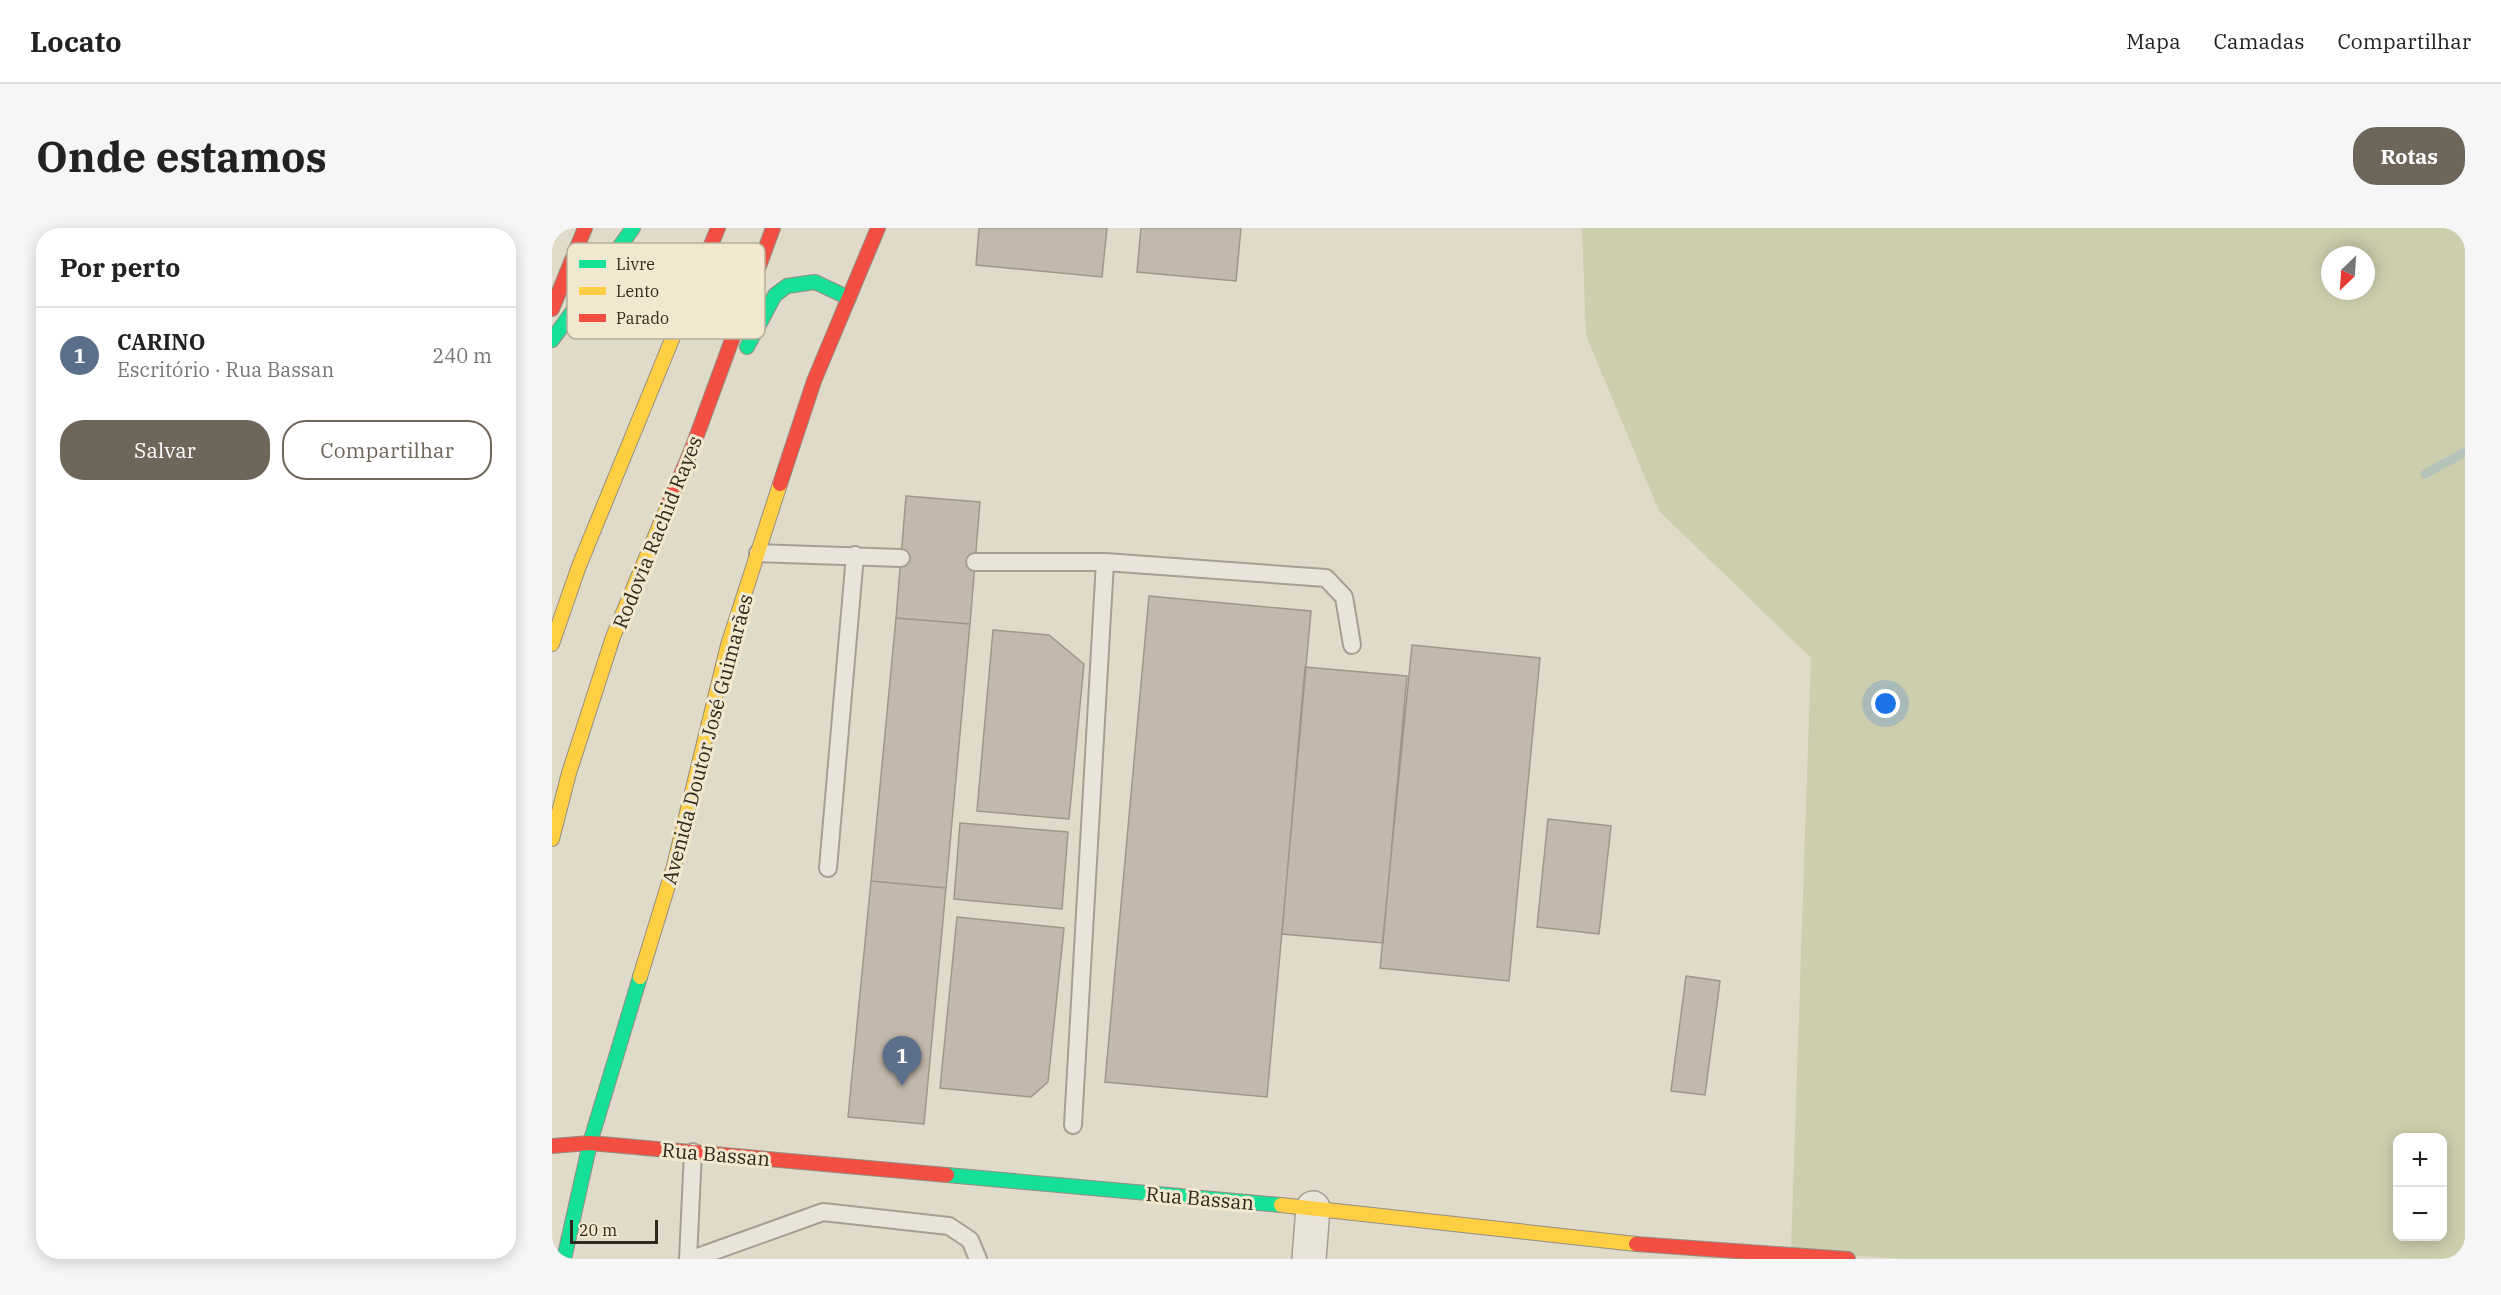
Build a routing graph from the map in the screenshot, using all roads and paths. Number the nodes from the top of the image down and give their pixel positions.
1 (585, 228) edge
2 (633, 228) edge
3 (718, 228) edge
4 (773, 228) edge
5 (878, 228) edge
6 (579, 243) edge
7 (622, 243) edge
8 (712, 243) edge
9 (765, 250) edge
10 (567, 272) edge
11 (849, 298) junction
12 (552, 309) edge
13 (765, 313) edge
14 (567, 319) edge
15 (672, 339) edge
16 (732, 339) edge
17 (751, 339) edge
18 (552, 340) edge
19 (693, 446) junction
20 (758, 553) junction
21 (855, 555) junction
22 (901, 558) dead end
23 (1105, 561) junction
24 (975, 562) dead end
25 (552, 644) edge
26 (1352, 645) dead end
27 (552, 839) edge
28 (828, 868) dead end
29 (1072, 1125) dead end
30 (590, 1143) junction
31 (552, 1146) edge
32 (693, 1152) junction
33 (1313, 1208) junction
34 (1620, 1251) edge
35 (1730, 1254) edge
36 (564, 1259) edge
37 (690, 1259) edge
38 (978, 1259) edge
39 (1309, 1259) edge
40 (1848, 1259) edge

1 - 6 main road
2 - 7 main road
3 - 8 main road
4 - 9 main road, Rodovia Rachid Rayes
5 - 11 main road, Avenida Doutor José Guimarães
10 - 12 main road
11 - 13 main road
11 - 20 main road, Avenida Doutor José Guimarães
14 - 18 main road
15 - 25 main road
16 - 19 main road, Rodovia Rachid Rayes
17 - 19 main road
19 - 27 main road, Rodovia Rachid Rayes
20 - 21 lane
20 - 30 main road, Avenida Doutor José Guimarães
21 - 22 lane
21 - 28 lane
23 - 24 lane
23 - 26 lane
23 - 29 lane
30 - 31 main road, Rua Bassan
30 - 32 main road, Rua Bassan
30 - 36 main road, Avenida Doutor José Guimarães
32 - 33 main road, Rua Bassan
32 - 37 lane
33 - 34 main road, Rua Bassan
33 - 39 street
34 - 35 main road, Rua Bassan
35 - 40 main road, Rua Bassan
37 - 38 lane

